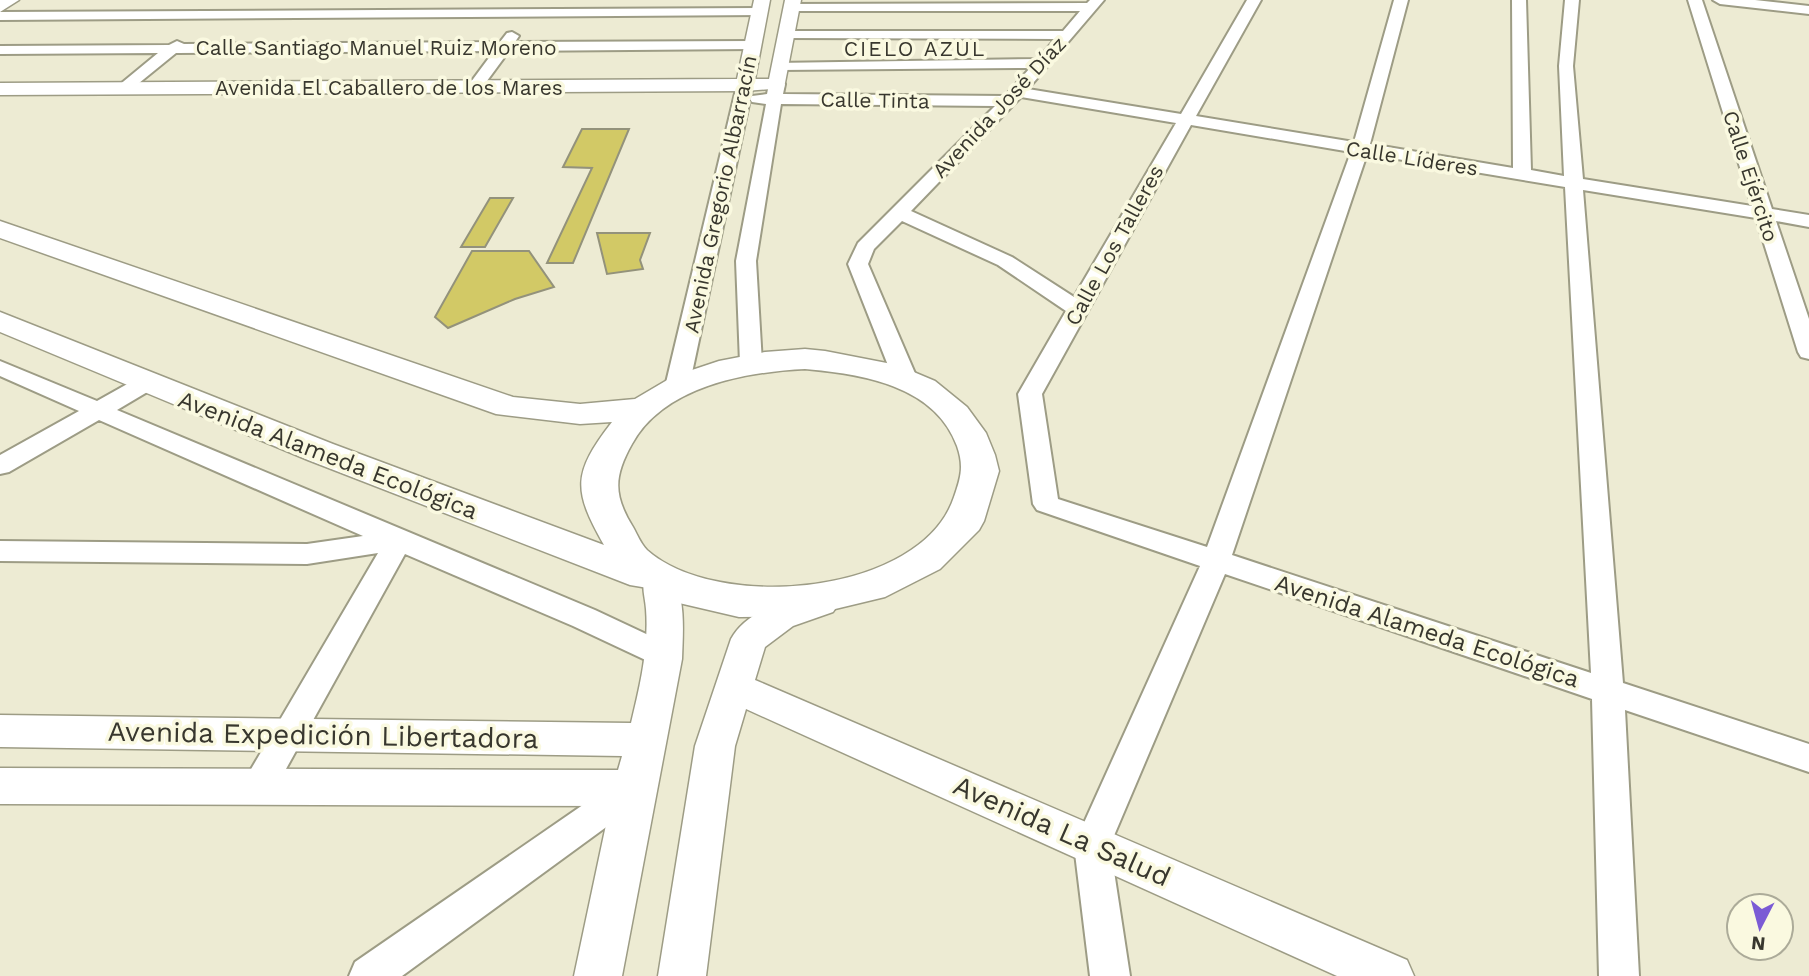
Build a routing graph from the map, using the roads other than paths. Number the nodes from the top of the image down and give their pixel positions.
1 (10, 0) edge
2 (237, 0) edge
3 (537, 0) edge
4 (1254, 0) edge
5 (1401, 0) edge
6 (1519, 0) edge
7 (1572, 0) edge
8 (1695, 0) edge
9 (1720, 0) edge
10 (792, 3) edge
11 (1094, 4) edge
12 (0, 6) edge
13 (761, 6) edge
14 (1809, 10) edge
15 (528, 13) junction
16 (217, 15) junction
17 (0, 16) edge
18 (786, 34) junction
19 (1066, 35) junction
20 (753, 45) junction
21 (505, 47) junction
22 (172, 49) junction
23 (0, 50) edge
24 (1042, 63) junction
25 (777, 83) junction
26 (476, 86) junction
27 (0, 89) edge
28 (123, 89) junction
29 (743, 92) junction
30 (1012, 97) junction
31 (1185, 120) junction
32 (1360, 149) junction
33 (1522, 176) junction
34 (1572, 184) junction
35 (900, 213) junction
36 (1763, 214) junction
37 (1809, 221) edge
38 (0, 229) edge
39 (746, 261) junction
40 (707, 263) junction
41 (1078, 309) junction
42 (0, 321) edge
43 (1809, 352) edge
44 (751, 363) junction
45 (0, 368) edge
46 (905, 378) junction
47 (146, 383) junction
48 (677, 387) junction
49 (643, 409) junction
50 (97, 411) junction
51 (0, 466) edge
52 (1046, 504) joint
53 (399, 540) junction
54 (0, 551) edge
55 (1216, 561) junction
56 (659, 581) junction
57 (832, 599) junction
58 (665, 656) junction
59 (733, 687) junction
60 (1608, 691) junction
61 (0, 731) edge
62 (289, 734) junction
63 (645, 740) junction
64 (1809, 758) edge
65 (0, 786) edge
66 (259, 786) junction
67 (634, 788) junction
68 (1092, 845) junction
69 (369, 976) edge
70 (598, 976) edge
71 (682, 976) edge
72 (1110, 976) edge
73 (1390, 976) edge
74 (1619, 976) edge

1 - 12 main road
2 - 16 street
3 - 15 street
4 - 31 street, Calle Los Talleres
5 - 32 street
6 - 33 street
7 - 34 street
8 - 36 street, Calle Ejército
9 - 14 street
10 - 11 street
10 - 18 street, Avenida Gregorio Albarracín
11 - 19 street, Avenida José Díaz
13 - 15 street
13 - 20 street, Avenida Gregorio Albarracín
15 - 16 street
15 - 21 street
16 - 17 street
16 - 22 street
18 - 19 street
18 - 25 street, Avenida Gregorio Albarracín
19 - 24 street, Avenida José Díaz
20 - 21 street, Calle Santiago Manuel Ruiz Moreno
20 - 29 street, Avenida Gregorio Albarracín
21 - 22 street, Calle Santiago Manuel Ruiz Moreno
21 - 26 street
22 - 23 street, Calle Santiago Manuel Ruiz Moreno
22 - 28 street
24 - 25 street
24 - 30 street, Avenida José Díaz
25 - 29 street, Avenida El Caballero de los Mares
25 - 30 street, Calle Tinta
25 - 39 street, Avenida Gregorio Albarracín
26 - 28 street, Avenida El Caballero de los Mares
26 - 29 street, Avenida El Caballero de los Mares
27 - 28 street, Avenida El Caballero de los Mares
29 - 40 street, Avenida Gregorio Albarracín
30 - 31 street, Calle Líderes
30 - 35 street, Avenida José Díaz
31 - 32 street, Calle Líderes
31 - 41 street, Calle Los Talleres
32 - 33 street, Calle Líderes
32 - 55 street
33 - 34 street, Calle Líderes
34 - 36 street, Calle Líderes
34 - 60 street
35 - 41 street
35 - 46 street, Avenida José Díaz
36 - 37 street, Calle Líderes
36 - 43 street, Calle Ejército
38 - 49 main road
39 - 40 street
39 - 44 street, Avenida Gregorio Albarracín
40 - 48 street, Avenida Gregorio Albarracín
41 - 52 street, Calle Los Talleres
42 - 47 main road, Avenida Alameda Ecológica
44 - 46 main road, Avenida Alameda Ecológica
44 - 48 main road, Avenida Alameda Ecológica
45 - 50 street
46 - 57 main road, Avenida Alameda Ecológica
47 - 50 street
47 - 56 main road, Avenida Alameda Ecológica
48 - 49 main road, Avenida Alameda Ecológica
49 - 56 main road
50 - 51 street
50 - 53 street
52 - 55 street, Avenida Alameda Ecológica
53 - 54 street
53 - 58 street
53 - 62 street
55 - 60 street, Avenida Alameda Ecológica
55 - 68 street
56 - 57 main road, Avenida Alameda Ecológica
56 - 58 street
57 - 59 street
58 - 63 street
59 - 68 street, Avenida La Salud
59 - 71 street
60 - 64 street, Avenida Alameda Ecológica
60 - 74 street
61 - 62 street, Avenida Expedición Libertadora
62 - 63 street, Avenida Expedición Libertadora
62 - 66 street
63 - 67 street
65 - 66 street, Avenida Expedición Libertadora
66 - 67 street, Avenida Expedición Libertadora
67 - 69 street
67 - 70 street
68 - 72 street
68 - 73 street, Avenida La Salud

